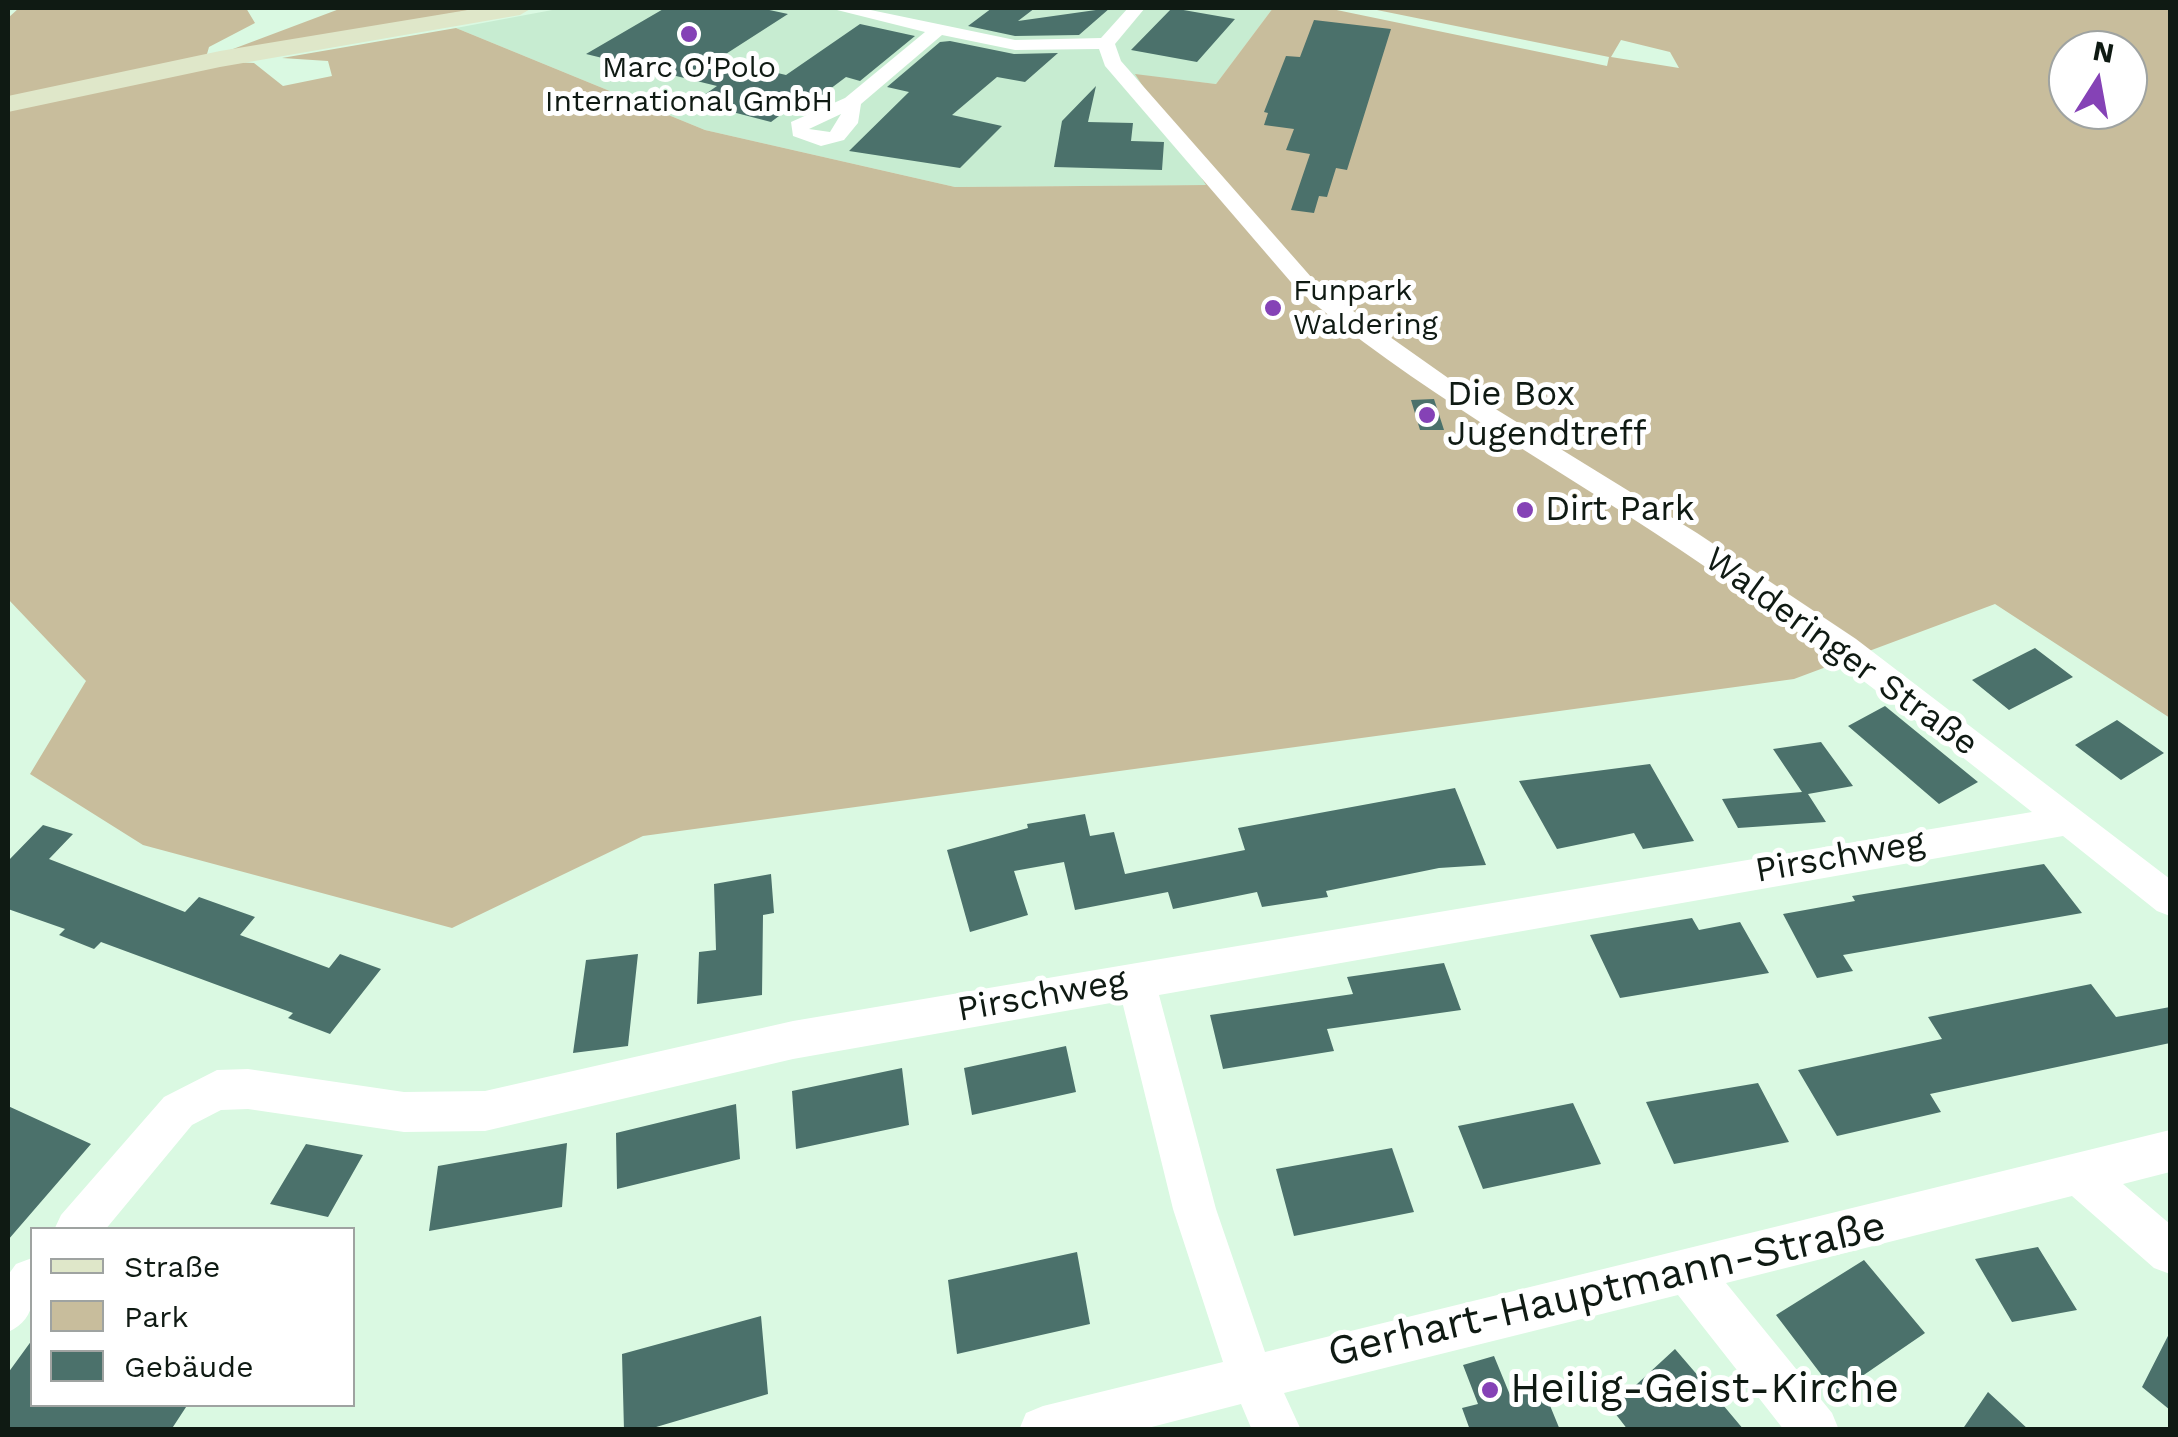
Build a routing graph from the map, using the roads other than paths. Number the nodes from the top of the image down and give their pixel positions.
1 (520, 8) edge
2 (838, 8) edge
3 (1137, 8) edge
4 (939, 29) junction
5 (1106, 43) junction
6 (852, 102) dead end
7 (8, 104) edge
8 (2067, 821) junction
9 (2170, 900) edge
10 (1136, 979) junction
11 (2170, 1151) edge
12 (2082, 1176) junction
13 (79, 1227) edge
14 (2170, 1252) edge
15 (1688, 1272) junction
16 (30, 1282) edge
17 (8, 1309) edge
18 (1250, 1375) junction
19 (1043, 1430) edge
20 (1277, 1430) edge
21 (1815, 1430) edge

1 - 7 main road
2 - 4 street
3 - 5 street
4 - 5 street
4 - 6 street
5 - 8 street, Walderinger Straße
8 - 9 street, Walderinger Straße
8 - 10 street, Pirschweg
10 - 13 street, Pirschweg
10 - 18 street
11 - 12 street, Gerhart-Hauptmann-Straße
12 - 14 street
12 - 15 street, Gerhart-Hauptmann-Straße
15 - 18 street, Gerhart-Hauptmann-Straße
15 - 21 street
16 - 17 street
18 - 19 street, Gerhart-Hauptmann-Straße
18 - 20 street

